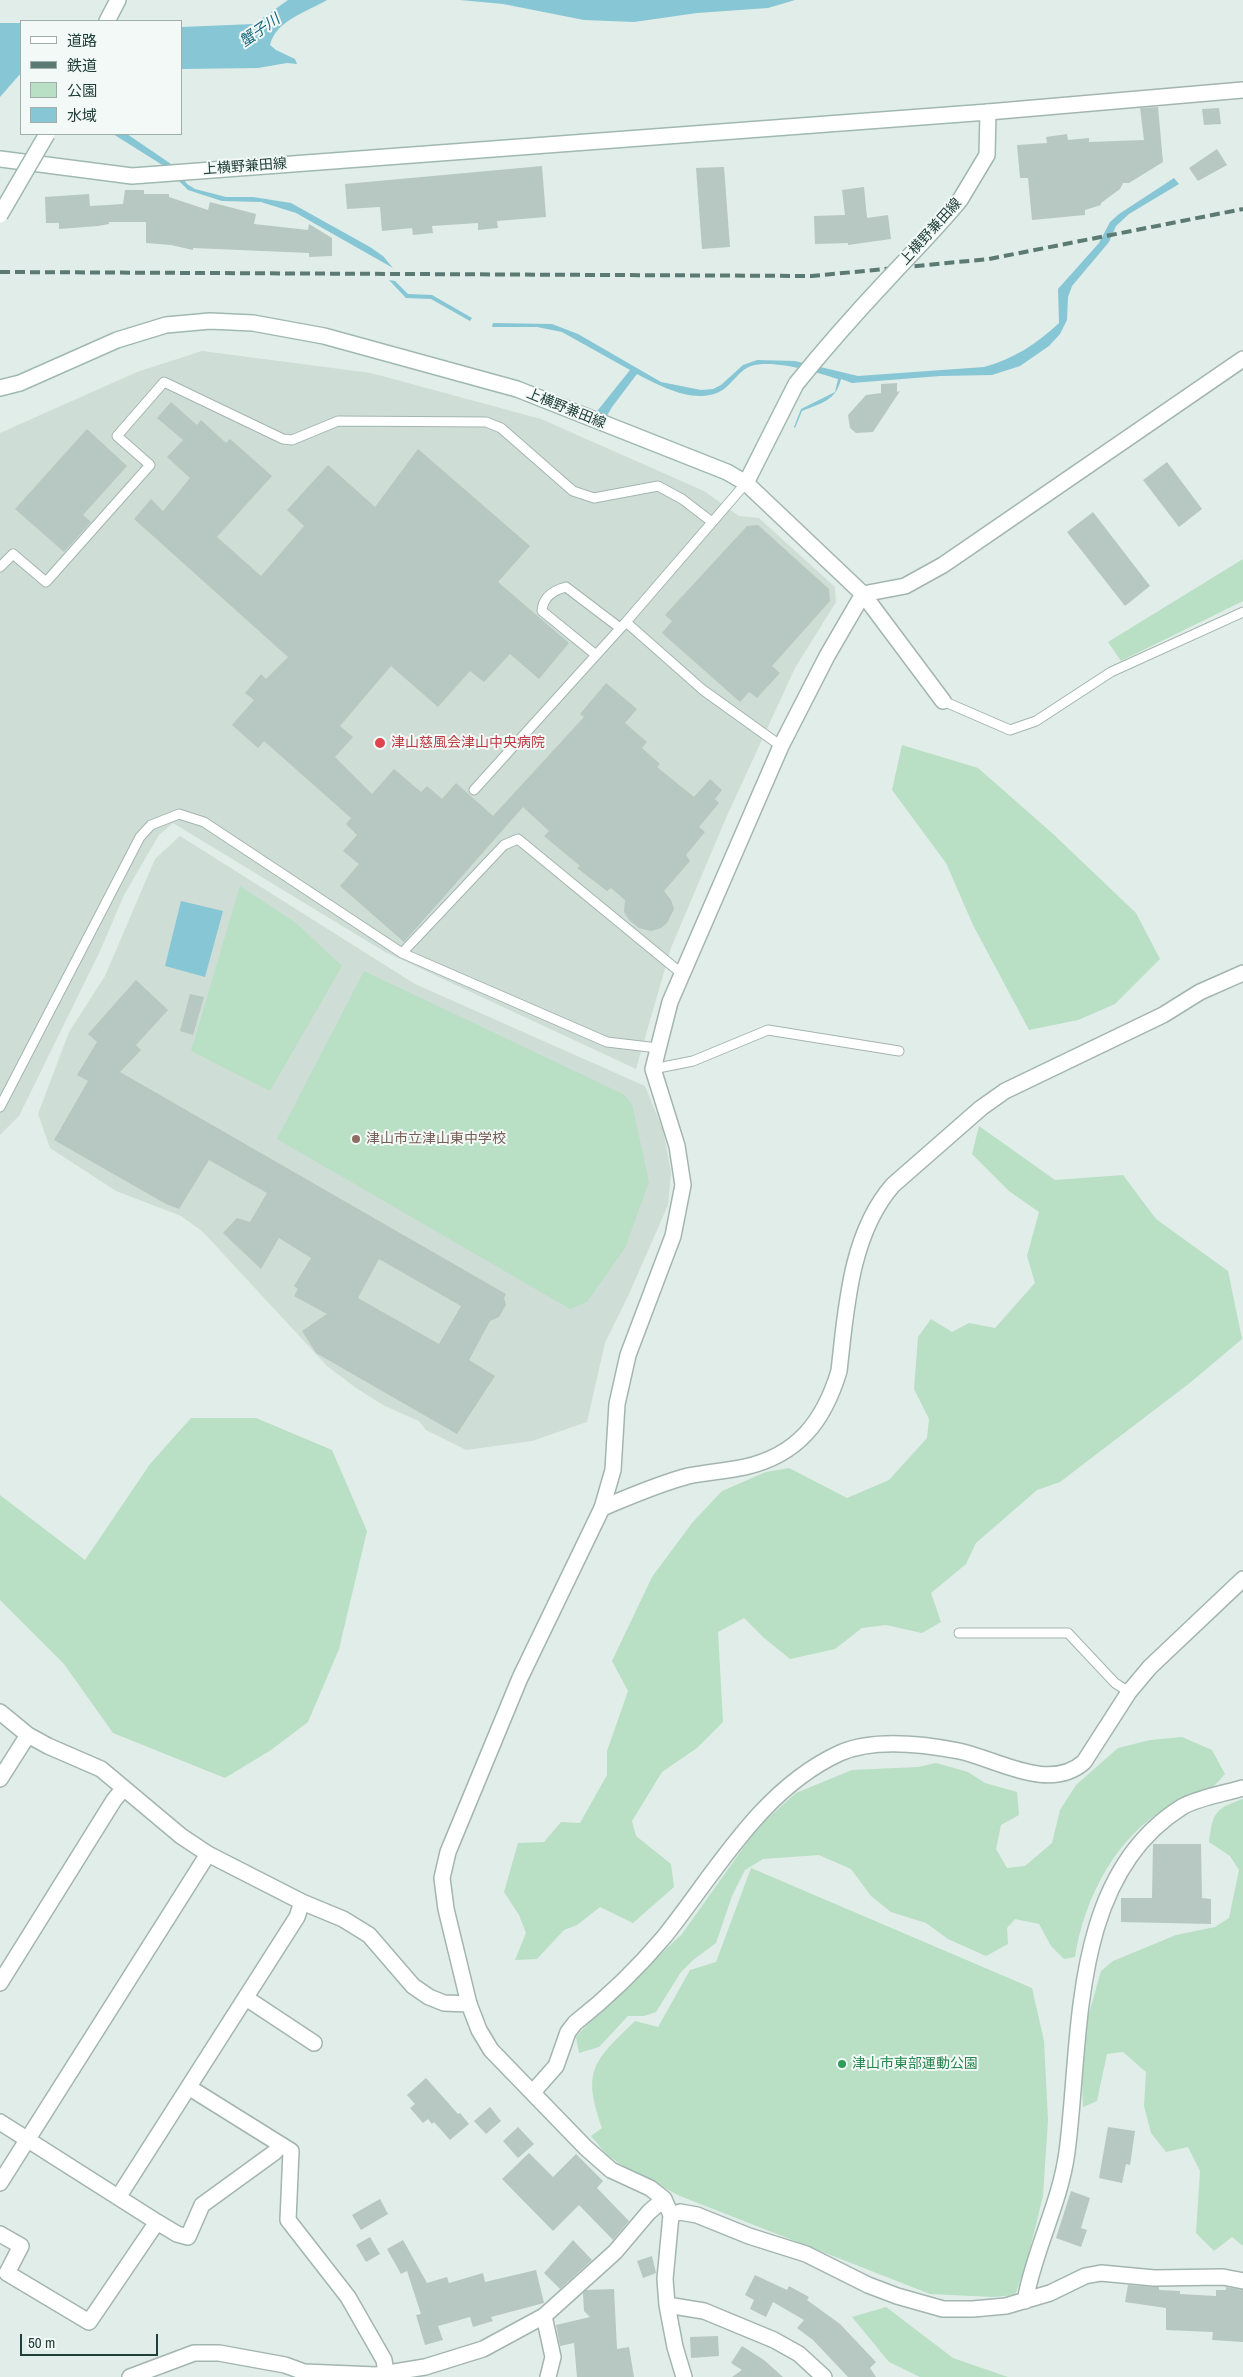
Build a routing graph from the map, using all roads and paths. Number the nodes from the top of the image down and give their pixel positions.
1 (118, 0) edge
2 (108, 20) edge
3 (1243, 90) edge
4 (988, 112) junction
5 (46, 135) edge
6 (0, 159) edge
7 (0, 215) edge
8 (1243, 359) edge
9 (0, 388) edge
10 (746, 483) junction
11 (712, 522) junction
12 (0, 568) edge
13 (863, 594) junction
14 (1243, 612) edge
15 (623, 625) junction
16 (596, 655) junction
17 (943, 702) joint
18 (781, 746) junction
19 (474, 790) dead end
20 (402, 953) junction
21 (681, 973) junction
22 (1243, 973) edge
23 (658, 1048) junction
24 (899, 1051) dead end
25 (653, 1069) junction
26 (0, 1107) edge
27 (602, 1508) junction
28 (1243, 1579) edge
29 (959, 1633) dead end
30 (1129, 1692) junction
31 (0, 1712) edge
32 (28, 1735) junction
33 (0, 1779) edge
34 (124, 1788) junction
35 (1243, 1788) edge
36 (208, 1854) junction
37 (302, 1902) junction
38 (0, 1983) edge
39 (246, 1998) junction
40 (469, 2004) junction
41 (314, 2044) dead end
42 (190, 2088) junction
43 (533, 2092) junction
44 (0, 2122) edge
45 (27, 2139) junction
46 (280, 2145) junction
47 (0, 2183) edge
48 (119, 2196) junction
49 (664, 2200) junction
50 (671, 2215) junction
51 (157, 2222) junction
52 (0, 2234) edge
53 (1243, 2280) edge
54 (1025, 2301) junction
55 (667, 2305) junction
56 (544, 2316) junction
57 (386, 2373) junction
58 (303, 2374) edge
59 (130, 2377) edge
60 (548, 2377) edge
61 (684, 2377) edge
62 (824, 2377) edge

1 - 2 street
3 - 4 street
4 - 6 street, 上横野兼田線
4 - 10 street, 上横野兼田線, bridge
5 - 7 street, bridge
8 - 13 street
9 - 10 street, 上横野兼田線
10 - 11 lane
10 - 13 street
11 - 12 lane
11 - 15 lane
13 - 17 street
13 - 18 street
14 - 17 lane
15 - 16 lane
15 - 16 lane
15 - 18 lane
16 - 19 lane
18 - 21 street
20 - 21 lane
20 - 23 lane
20 - 26 lane
21 - 23 street
22 - 27 street
23 - 25 street
24 - 25 lane
25 - 27 street
27 - 40 street
28 - 30 street
29 - 30 lane
30 - 43 street
31 - 32 street
32 - 33 street
32 - 34 street
34 - 36 street
34 - 38 street
35 - 54 street
36 - 37 street
36 - 45 street
37 - 39 street
37 - 40 street
39 - 41 street
39 - 42 street
40 - 43 street
42 - 46 street
42 - 48 street
43 - 49 street
44 - 45 street
45 - 47 street
45 - 48 street
46 - 51 street
46 - 57 street
48 - 51 street
49 - 50 street
49 - 56 street
50 - 54 street
50 - 55 street
51 - 52 street
53 - 54 street
55 - 61 street
55 - 62 street
56 - 57 street
56 - 60 street
57 - 58 street
58 - 59 street

